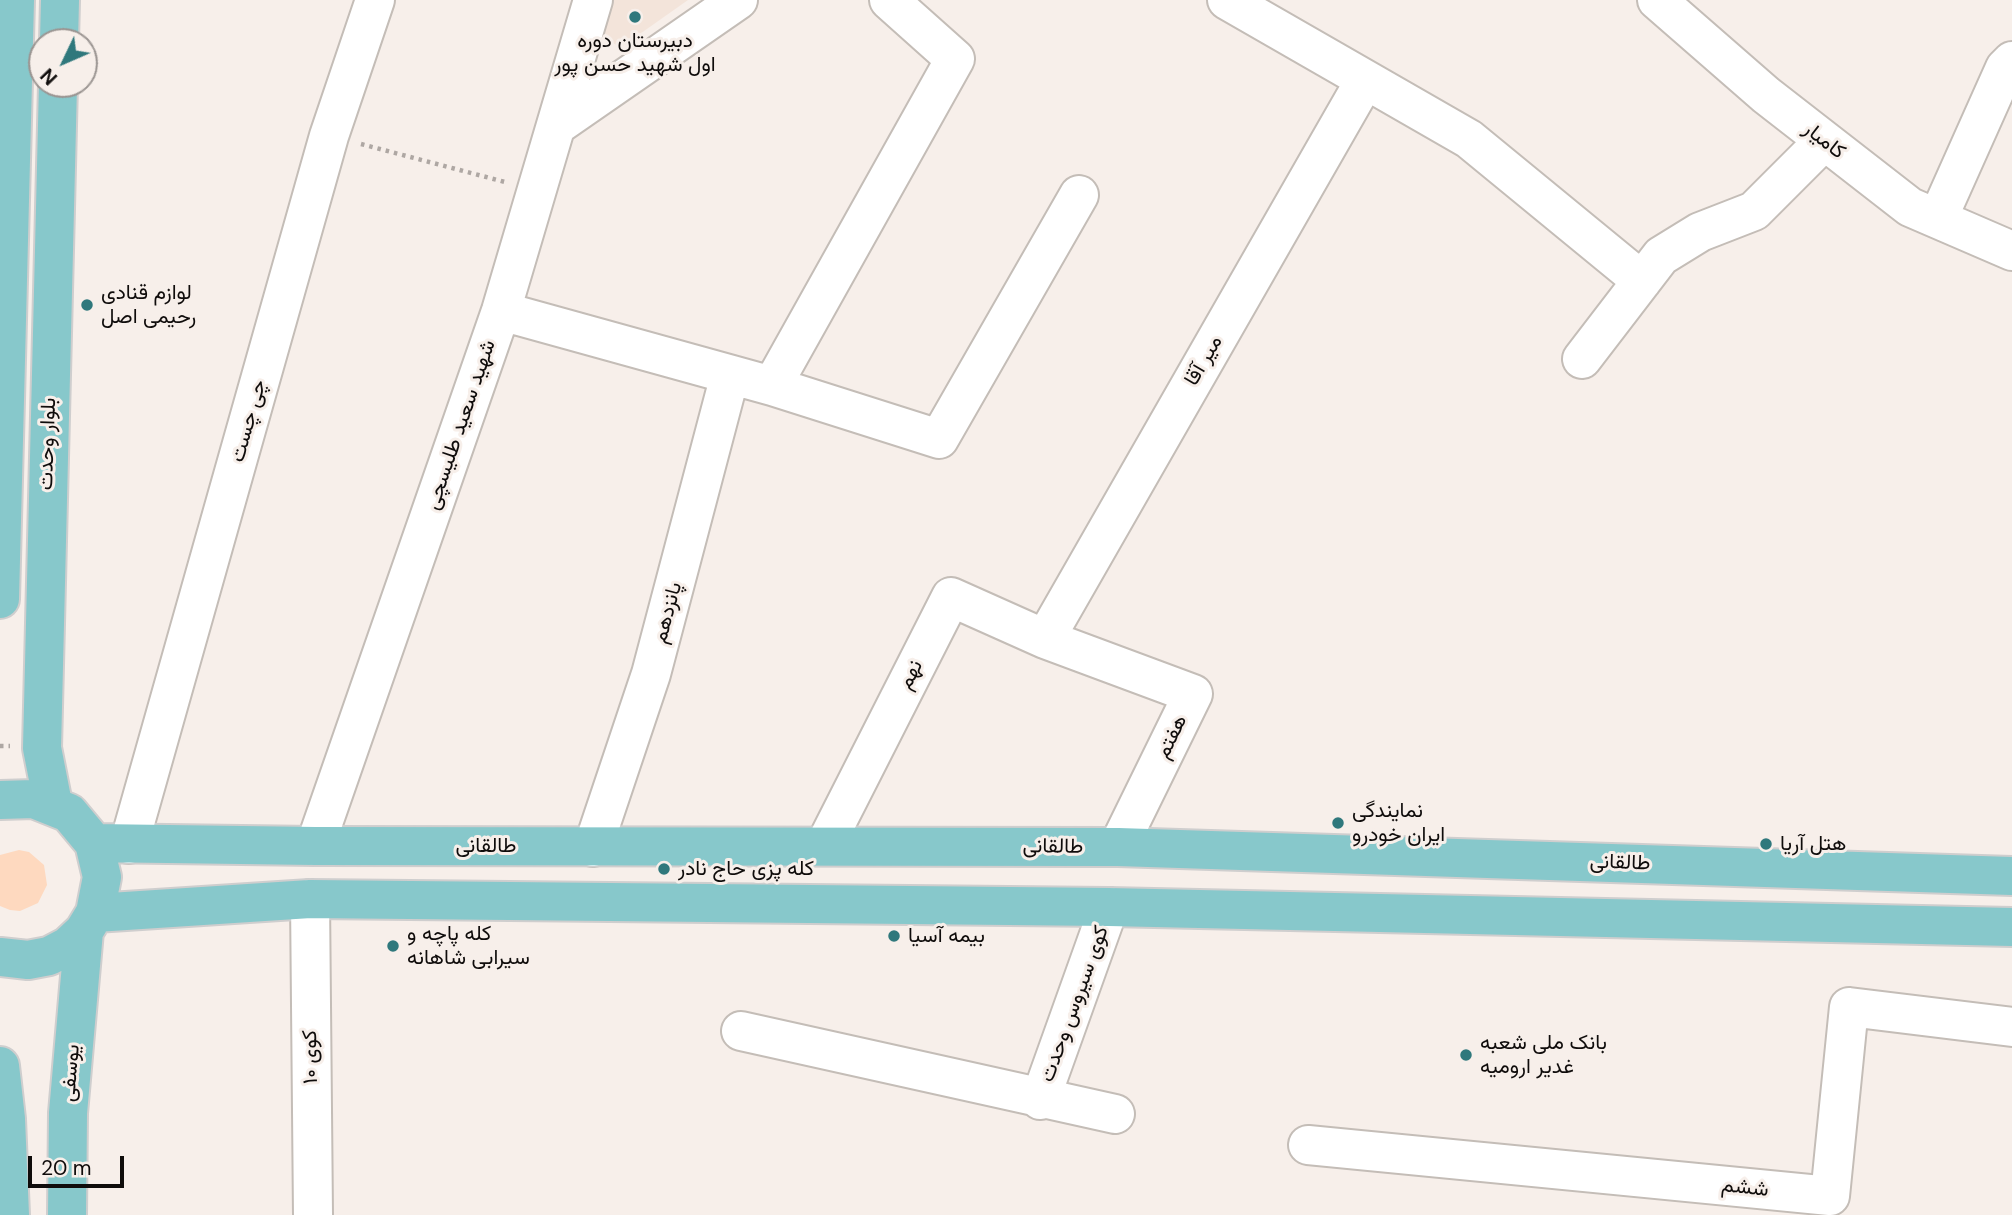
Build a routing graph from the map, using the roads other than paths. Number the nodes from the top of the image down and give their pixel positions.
1 (15, 0) edge
2 (60, 0) edge
3 (375, 0) edge
4 (593, 0) edge
5 (738, 0) edge
6 (889, 0) edge
7 (1227, 0) edge
8 (1657, 0) edge
9 (59, 28) edge
10 (2012, 61) edge
11 (1364, 82) junction
12 (58, 98) edge
13 (559, 124) junction
14 (1824, 141) junction
15 (5, 178) edge
16 (55, 180) junction
17 (1079, 195) dead end
18 (1937, 218) junction
19 (2012, 251) edge
20 (1642, 281) junction
21 (501, 311) junction
22 (1582, 359) dead end
23 (730, 375) junction
24 (772, 386) junction
25 (1, 517) edge
26 (0, 599) edge
27 (1045, 639) junction
28 (0, 800) edge
29 (53, 804) junction
30 (112, 843) junction
31 (825, 845) junction
32 (315, 846) junction
33 (593, 847) junction
34 (1118, 848) junction
35 (2012, 876) edge
36 (310, 899) junction
37 (1109, 907) junction
38 (89, 922) junction
39 (2012, 927) edge
40 (0, 957) edge
41 (2012, 1027) edge
42 (741, 1031) dead end
43 (0, 1066) edge
44 (1040, 1100) junction
45 (68, 1113) junction
46 (1115, 1114) dead end
47 (6, 1119) junction
48 (1308, 1145) dead end
49 (10, 1215) edge
50 (67, 1215) edge
51 (313, 1215) edge

1 - 15 main road, بلوار وحدت
2 - 9 main road
3 - 30 street, چی چست
4 - 13 street, شهید سعید طلیسچی
5 - 13 street
6 - 24 street
7 - 11 street
8 - 14 street, کامیار
10 - 18 street
11 - 20 street
11 - 27 street, میر آقا
12 - 16 main road, بلوار وحدت
13 - 21 street, شهید سعید طلیسچی
14 - 18 street, کامیار
14 - 20 street
15 - 16 main road
15 - 25 main road, بلوار وحدت
16 - 29 main road, بلوار وحدت
17 - 24 street
18 - 19 street, کامیار
20 - 22 street
21 - 23 street
21 - 32 street, شهید سعید طلیسچی
23 - 24 street
23 - 33 street, پانزدهم
25 - 26 main road, بلوار وحدت
27 - 31 street, نهم
27 - 34 street, هفتم
28 - 29 main road
29 - 30 main road
30 - 32 main road, طالقانی
30 - 38 main road, یوسفی
31 - 33 main road, طالقانی
31 - 34 main road, طالقانی
32 - 33 main road, طالقانی
34 - 35 main road, طالقانی
36 - 37 main road
36 - 38 main road
36 - 51 street, کوی ۱۰
37 - 39 main road
37 - 44 street, کوی سیروس وحدت
38 - 40 main road
38 - 45 main road, یوسفی
41 - 48 street, ششم
42 - 44 street
43 - 47 main road
44 - 46 street
45 - 47 main road
45 - 50 main road, یوسفی
47 - 49 main road

